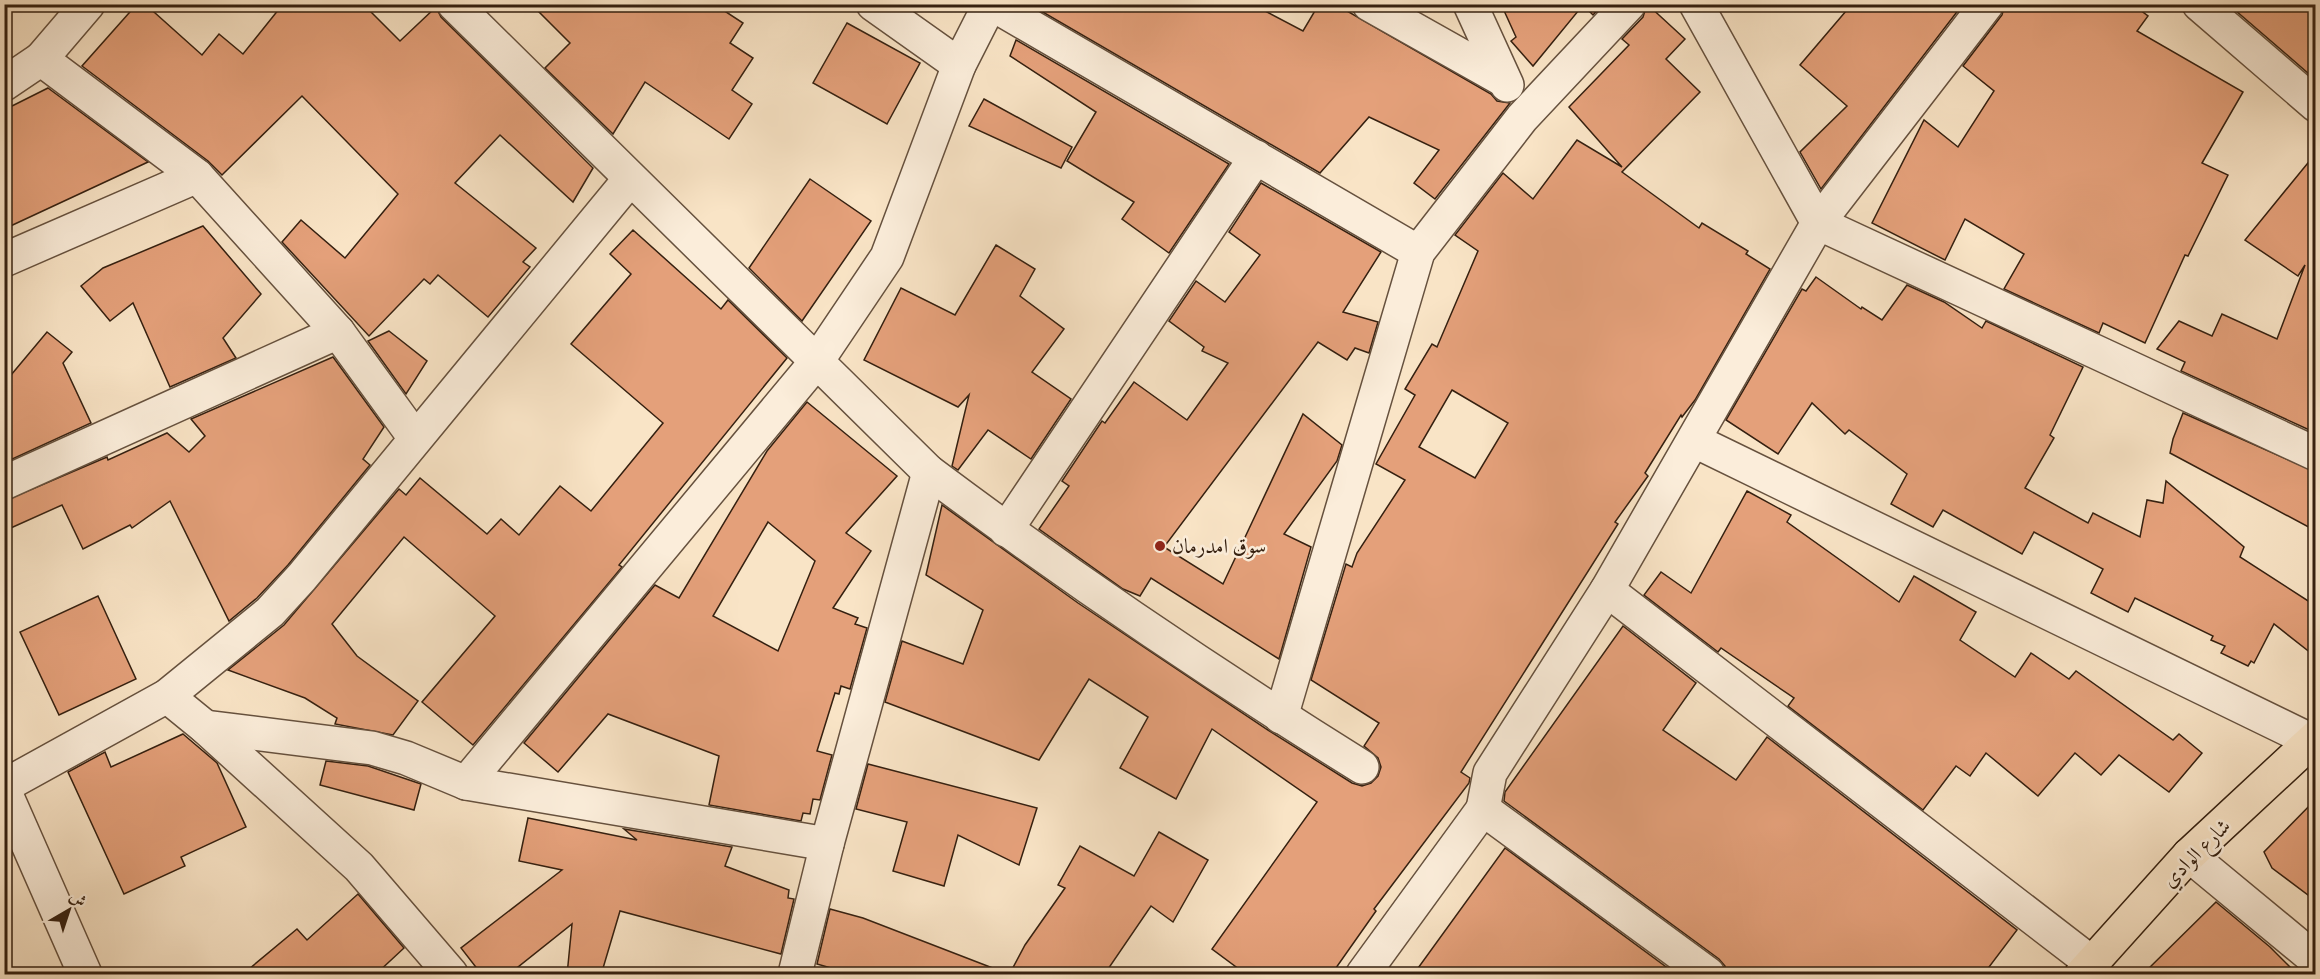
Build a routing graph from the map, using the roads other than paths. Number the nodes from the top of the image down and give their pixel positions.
1 (88, 4) edge
2 (454, 4) edge
3 (873, 4) edge
4 (991, 4) edge
5 (1369, 4) edge
6 (1470, 4) edge
7 (1629, 4) edge
8 (1696, 4) edge
9 (1987, 4) edge
10 (2199, 4) edge
11 (40, 59) junction
12 (959, 64) junction
13 (1504, 80) junction
14 (4, 84) edge
15 (2316, 105) edge
16 (1522, 118) junction
17 (1256, 157) junction
18 (197, 176) junction
19 (630, 179) junction
20 (1818, 223) junction
21 (1418, 252) junction
22 (4, 260) edge
23 (338, 332) junction
24 (817, 361) junction
25 (415, 438) junction
26 (1695, 441) junction
27 (2316, 454) edge
28 (929, 472) junction
29 (4, 483) edge
30 (1006, 530) junction
31 (1607, 590) junction
32 (167, 696) junction
33 (1281, 717) junction
34 (205, 726) junction
35 (2314, 739) edge
36 (1362, 767) dead end
37 (466, 783) junction
38 (4, 788) edge
39 (1483, 809) junction
40 (827, 844) junction
41 (2189, 855) junction
42 (2316, 960) edge
43 (2088, 969) edge
44 (85, 975) edge
45 (451, 975) edge
46 (795, 975) edge
47 (1363, 975) edge
48 (1708, 975) edge

1 - 11 street
2 - 19 street
3 - 12 street
4 - 12 street
4 - 17 street
5 - 13 street
6 - 13 street
7 - 16 street
8 - 20 street
9 - 20 street
10 - 15 street
11 - 14 street
11 - 18 street
12 - 24 street
13 - 16 street
16 - 21 street
17 - 21 street
17 - 30 street
18 - 22 street
18 - 23 street
19 - 24 street
19 - 25 street
20 - 26 street
20 - 27 street
21 - 33 street
23 - 25 street
23 - 29 street
24 - 28 street
24 - 37 street
25 - 32 street
26 - 31 street
26 - 35 street
28 - 30 street
28 - 40 street
30 - 33 street
31 - 39 street
31 - 43 street
32 - 34 street
32 - 38 street
33 - 36 street
34 - 37 street
34 - 45 street
35 - 41 main road, شارع الوادي
37 - 40 street
38 - 44 street
39 - 47 street
39 - 48 street
40 - 46 street
41 - 42 street
41 - 43 main road, شارع الوادي

